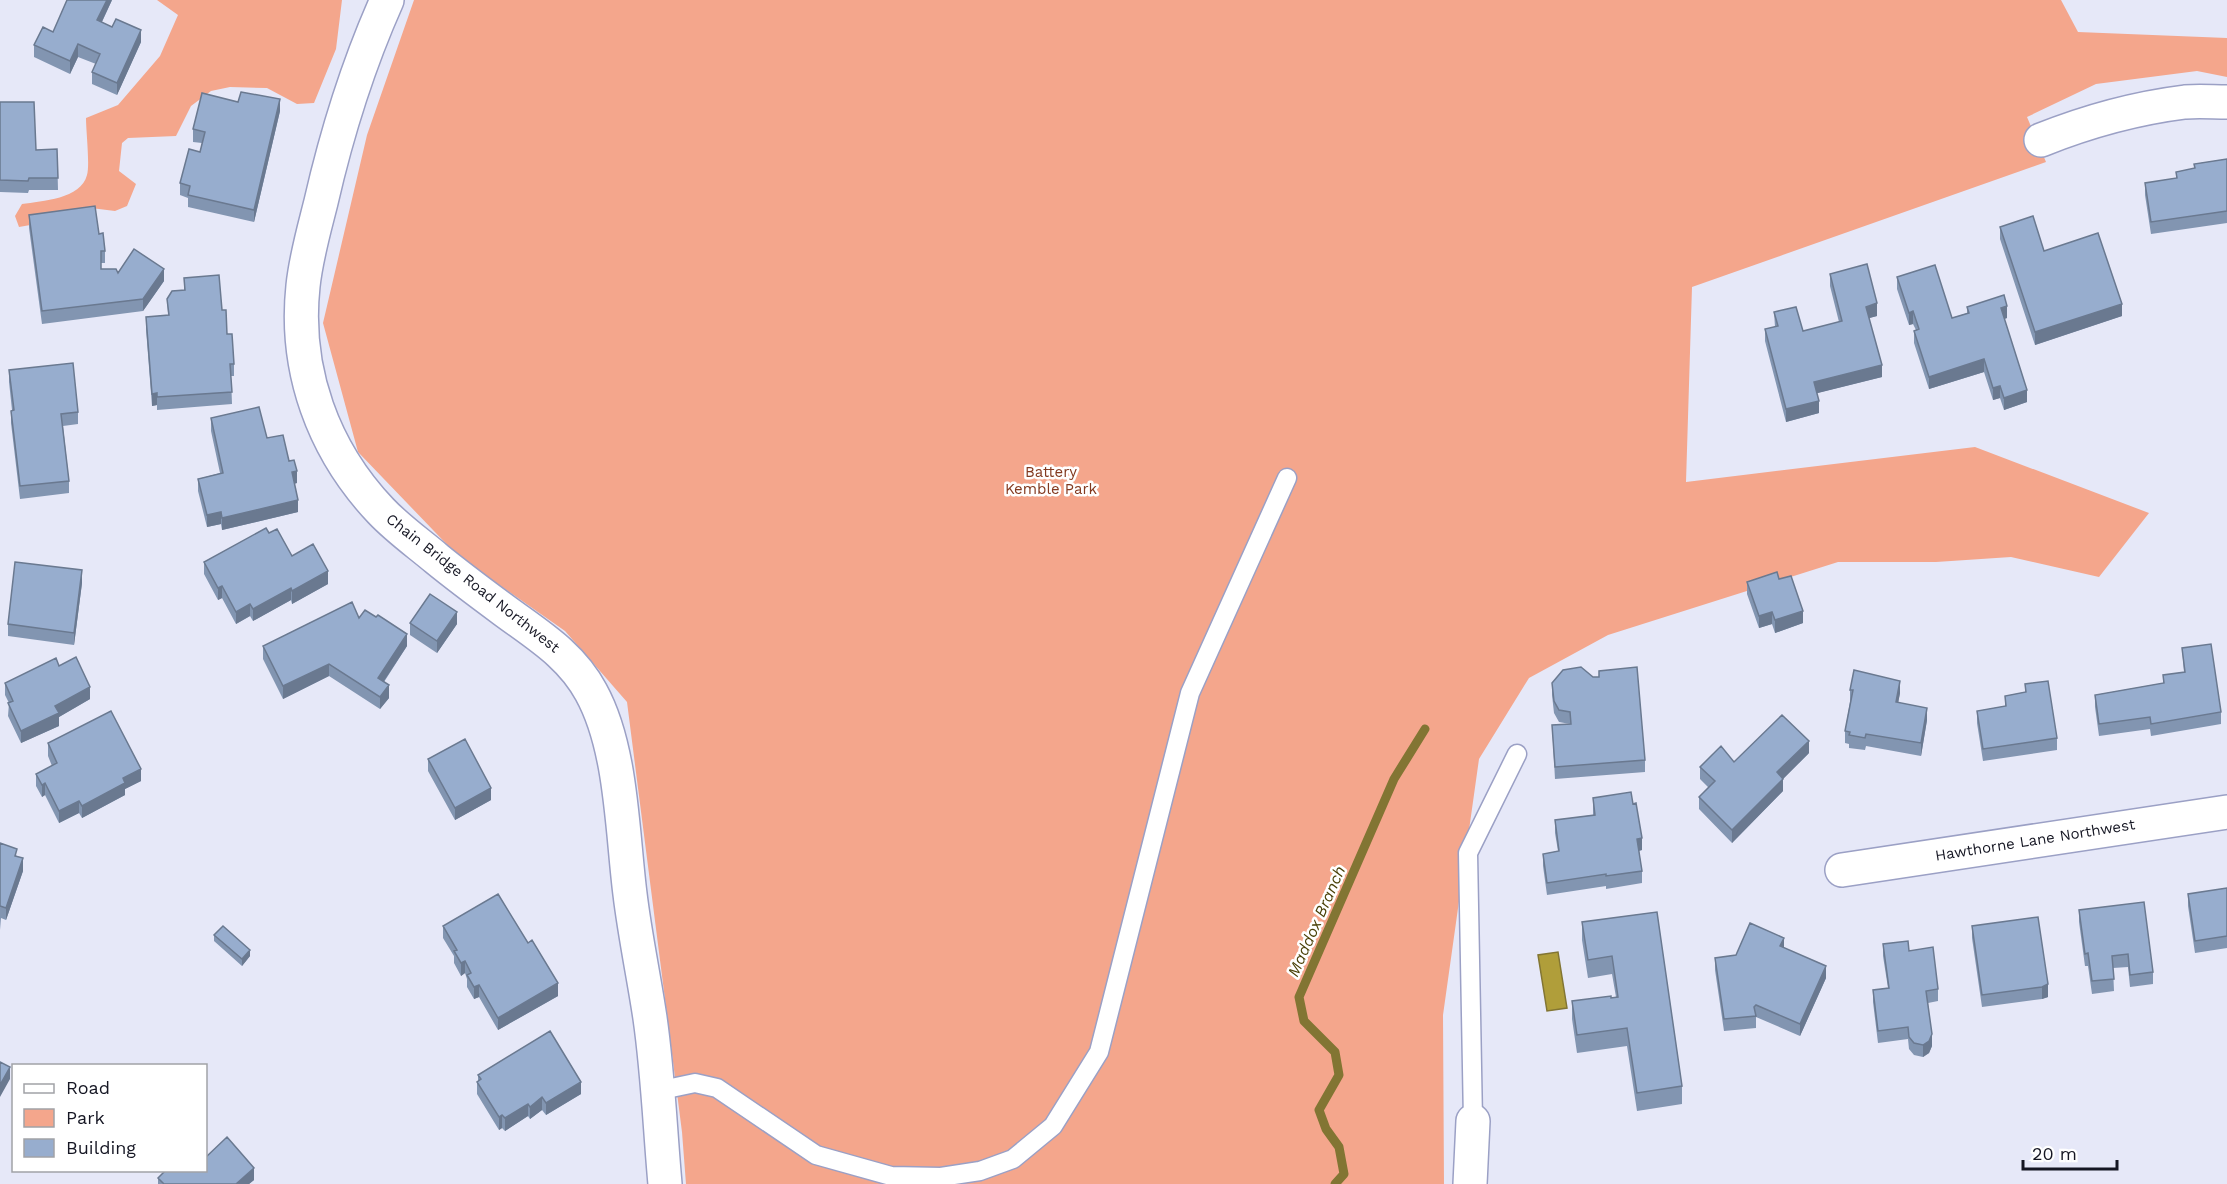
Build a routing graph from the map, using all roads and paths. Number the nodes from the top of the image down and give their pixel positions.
1 (387, 0) edge
2 (2227, 102) edge
3 (2042, 141) dead end
4 (1287, 478) dead end
5 (1517, 754) dead end
6 (2227, 812) edge
7 (1842, 870) dead end
8 (657, 1091) junction
9 (1473, 1121) joint
10 (665, 1184) edge
11 (1470, 1184) edge

1 - 8 street, Chain Bridge Road Northwest
2 - 3 street
4 - 8 lane
5 - 9 lane
6 - 7 street, Hawthorne Lane Northwest
8 - 10 street, Chain Bridge Road Northwest
9 - 11 street

